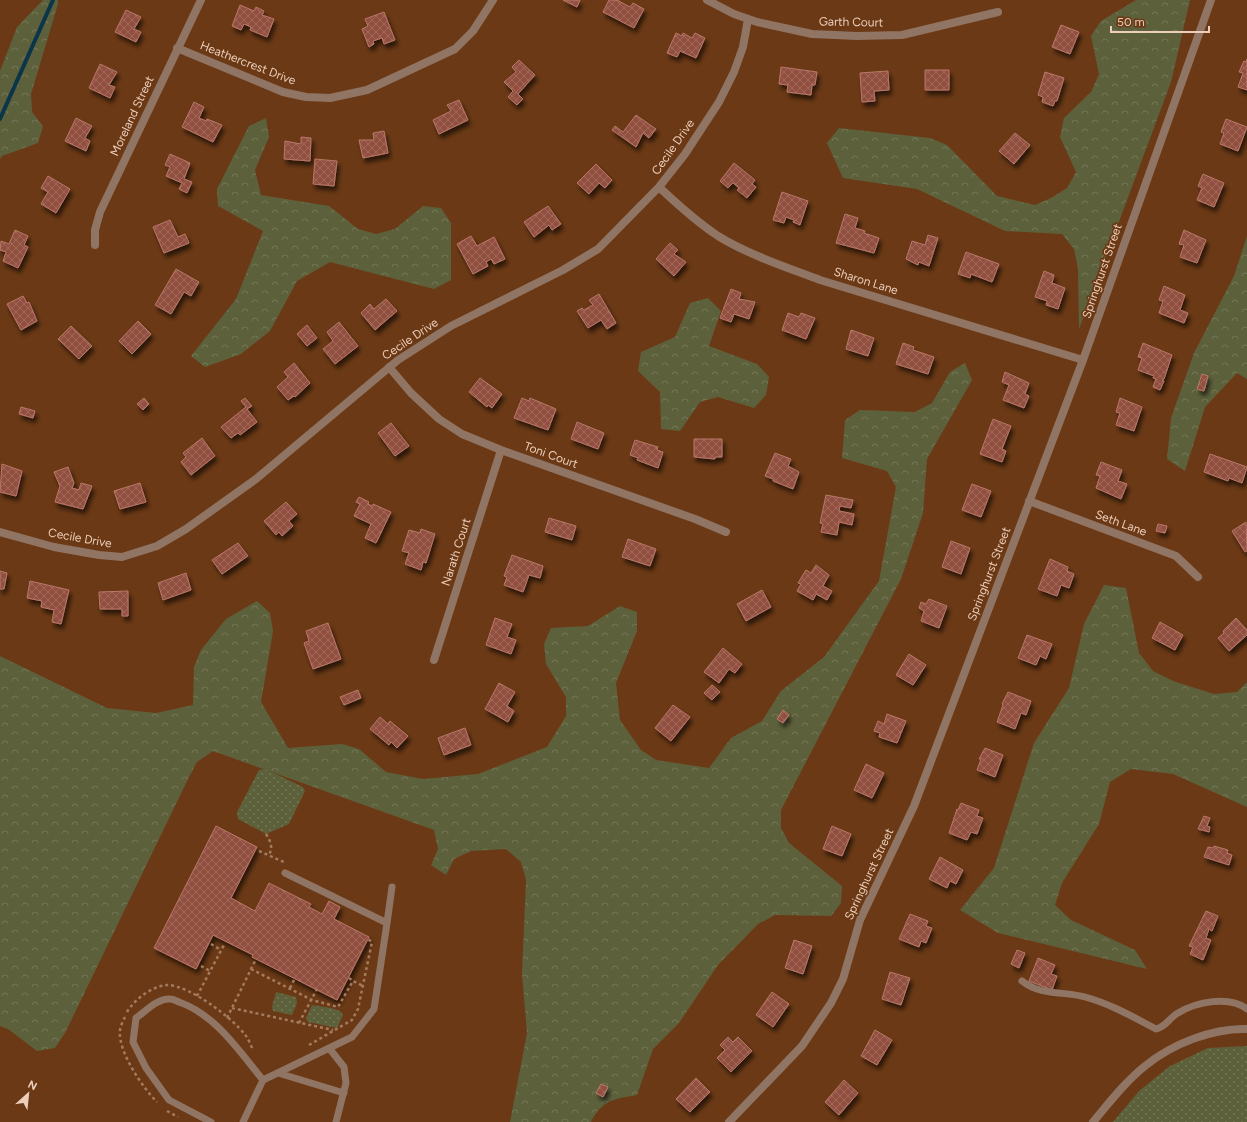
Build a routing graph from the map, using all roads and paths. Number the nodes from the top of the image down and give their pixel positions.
1 (200, 0) edge
2 (493, 0) edge
3 (707, 0) edge
4 (1211, 0) edge
5 (998, 12) dead end
6 (748, 19) junction
7 (177, 48) junction
8 (659, 187) junction
9 (95, 245) dead end
10 (1083, 360) junction
11 (389, 367) junction
12 (501, 450) junction
13 (1029, 501) junction
14 (0, 532) edge
15 (726, 532) dead end
16 (1198, 577) dead end
17 (434, 660) dead end
18 (266, 834) dead end
19 (259, 850) dead end
20 (269, 855) junction
21 (285, 873) joint
22 (392, 886) dead end
23 (387, 923) junction
24 (225, 943) dead end
25 (211, 944) dead end
26 (221, 950) junction
27 (256, 959) dead end
28 (201, 966) dead end
29 (251, 969) junction
30 (210, 971) junction
31 (296, 978) dead end
32 (349, 978) dead end
33 (353, 981) junction
34 (1022, 981) dead end
35 (363, 986) dead end
36 (290, 988) junction
37 (317, 989) dead end
38 (197, 996) dead end
39 (312, 1000) junction
40 (232, 1008) junction
41 (1247, 1009) edge
42 (227, 1018) dead end
43 (299, 1023) junction
44 (1247, 1029) edge
45 (334, 1031) dead end
46 (329, 1048) junction
47 (278, 1073) junction
48 (263, 1080) junction
49 (344, 1093) junction
50 (211, 1122) edge
51 (243, 1122) edge
52 (336, 1122) edge
53 (729, 1122) edge
54 (1093, 1122) edge

1 - 7 street, Moreland Street
2 - 7 street, Heathercrest Drive
3 - 6 street, Garth Court
4 - 10 street, Springhurst Street
5 - 6 street, Garth Court
6 - 8 street, Cecile Drive
7 - 9 street, Moreland Street
8 - 10 street, Sharon Lane
8 - 11 street, Cecile Drive
10 - 13 street, Springhurst Street
11 - 12 street, Toni Court
11 - 14 street, Cecile Drive
12 - 15 street, Toni Court
12 - 17 street, Narath Court
13 - 16 street, Seth Lane
13 - 53 street, Springhurst Street
18 - 20 path
19 - 20 path
20 - 21 path
21 - 23 lane
22 - 23 lane
23 - 46 lane
24 - 26 path
25 - 26 path
26 - 30 path
27 - 29 path
28 - 30 path
29 - 36 path
29 - 40 path
30 - 38 path
31 - 36 path
32 - 33 path
33 - 35 path
33 - 39 path
34 - 41 lane
36 - 39 path
37 - 39 path
39 - 43 path
40 - 42 path
40 - 43 path
43 - 45 path
44 - 54 street
46 - 47 lane
46 - 49 lane
47 - 48 lane
47 - 49 lane
48 - 50 lane
48 - 51 lane
49 - 52 lane

